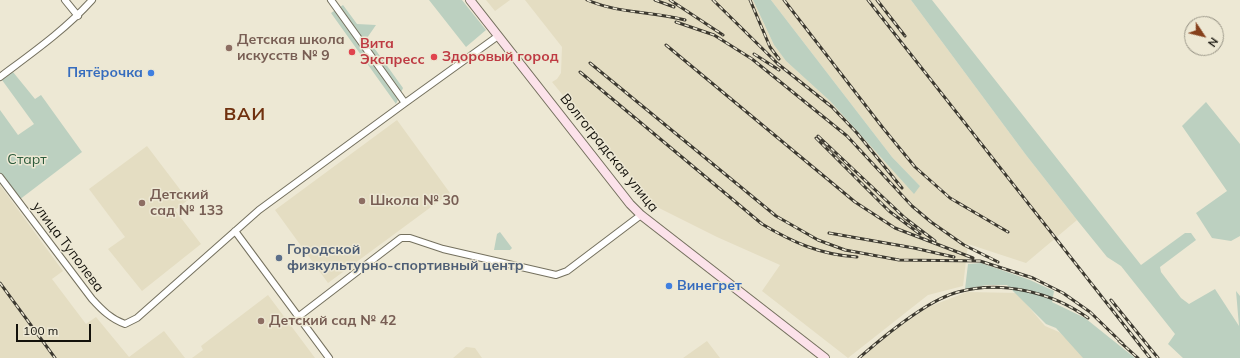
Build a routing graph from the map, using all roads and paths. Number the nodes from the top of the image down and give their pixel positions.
1 (65, 0) edge
2 (92, 0) edge
3 (331, 0) edge
4 (470, 0) edge
5 (78, 16) junction
6 (498, 36) junction
7 (0, 76) edge
8 (405, 102) junction
9 (0, 177) edge
10 (641, 215) junction
11 (235, 231) junction
12 (298, 317) junction
13 (329, 358) edge
14 (825, 358) edge

1 - 5 street
2 - 5 street
3 - 8 street
4 - 6 main road, Волгоградская улица
5 - 7 street
6 - 8 street
6 - 10 main road, Волгоградская улица
8 - 11 street
9 - 11 street, улица Туполева
10 - 12 street
10 - 14 main road, Волгоградская улица
11 - 12 street
12 - 13 street

